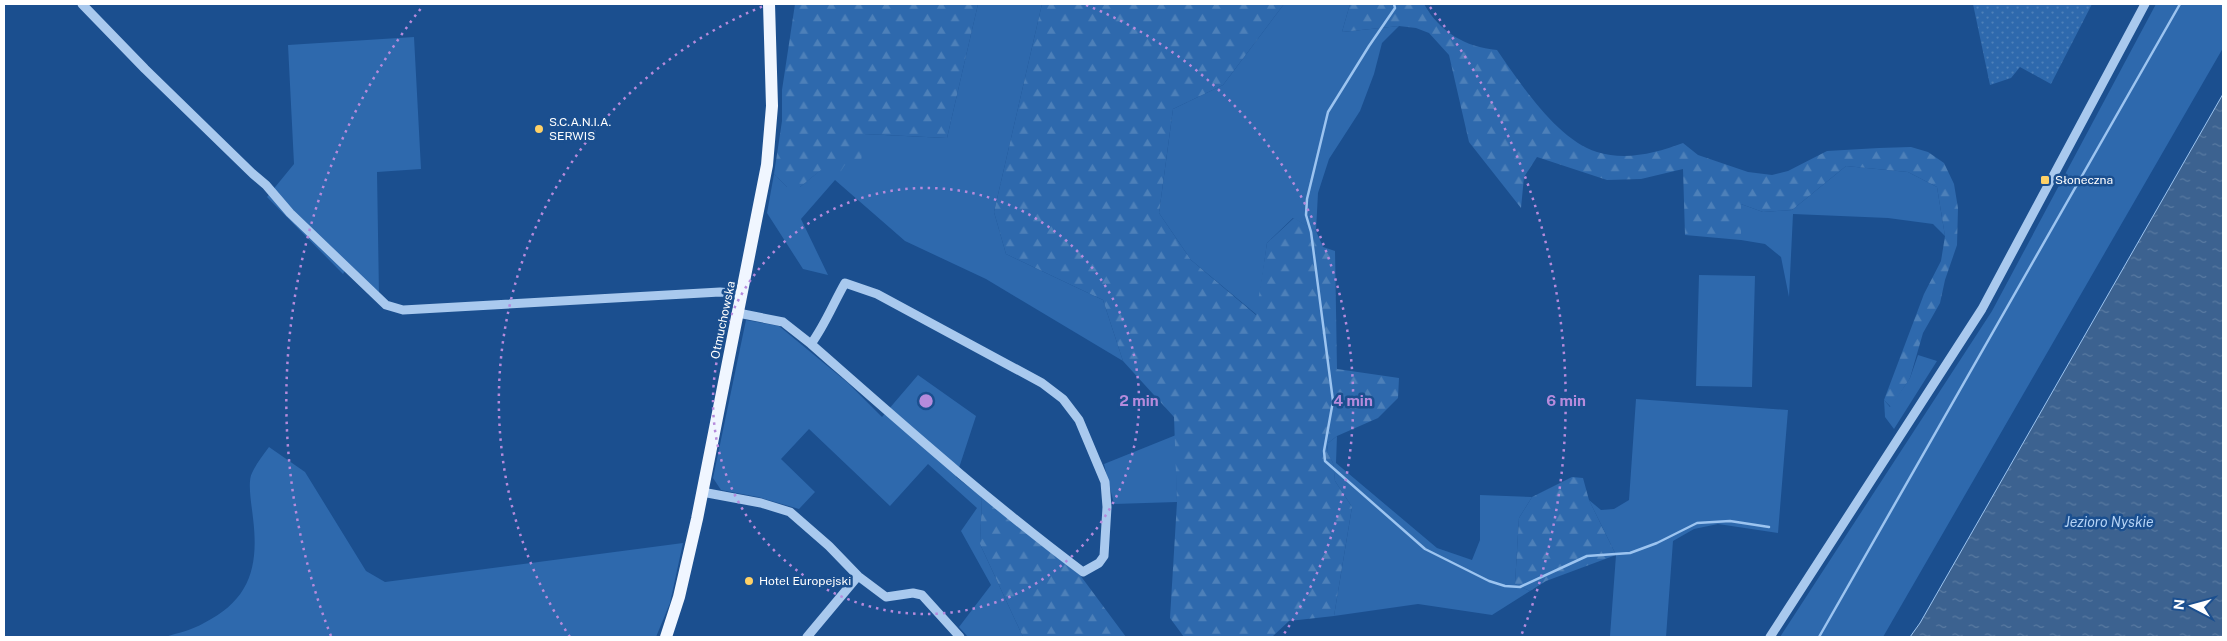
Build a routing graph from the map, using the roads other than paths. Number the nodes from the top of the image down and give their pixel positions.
1 (82, 4) edge
2 (769, 4) edge
3 (2146, 4) edge
4 (742, 294) junction
5 (738, 313) junction
6 (811, 344) junction
7 (702, 492) junction
8 (858, 576) junction
9 (666, 637) edge
10 (806, 637) edge
11 (960, 637) edge
12 (1770, 637) edge

1 - 4 street
2 - 4 main road, Otmuchowska
3 - 12 street
4 - 5 main road, Otmuchowska
5 - 6 street
5 - 7 main road, Otmuchowska
6 - 6 street
7 - 8 street
7 - 9 main road, Otmuchowska
8 - 10 street
8 - 11 street

